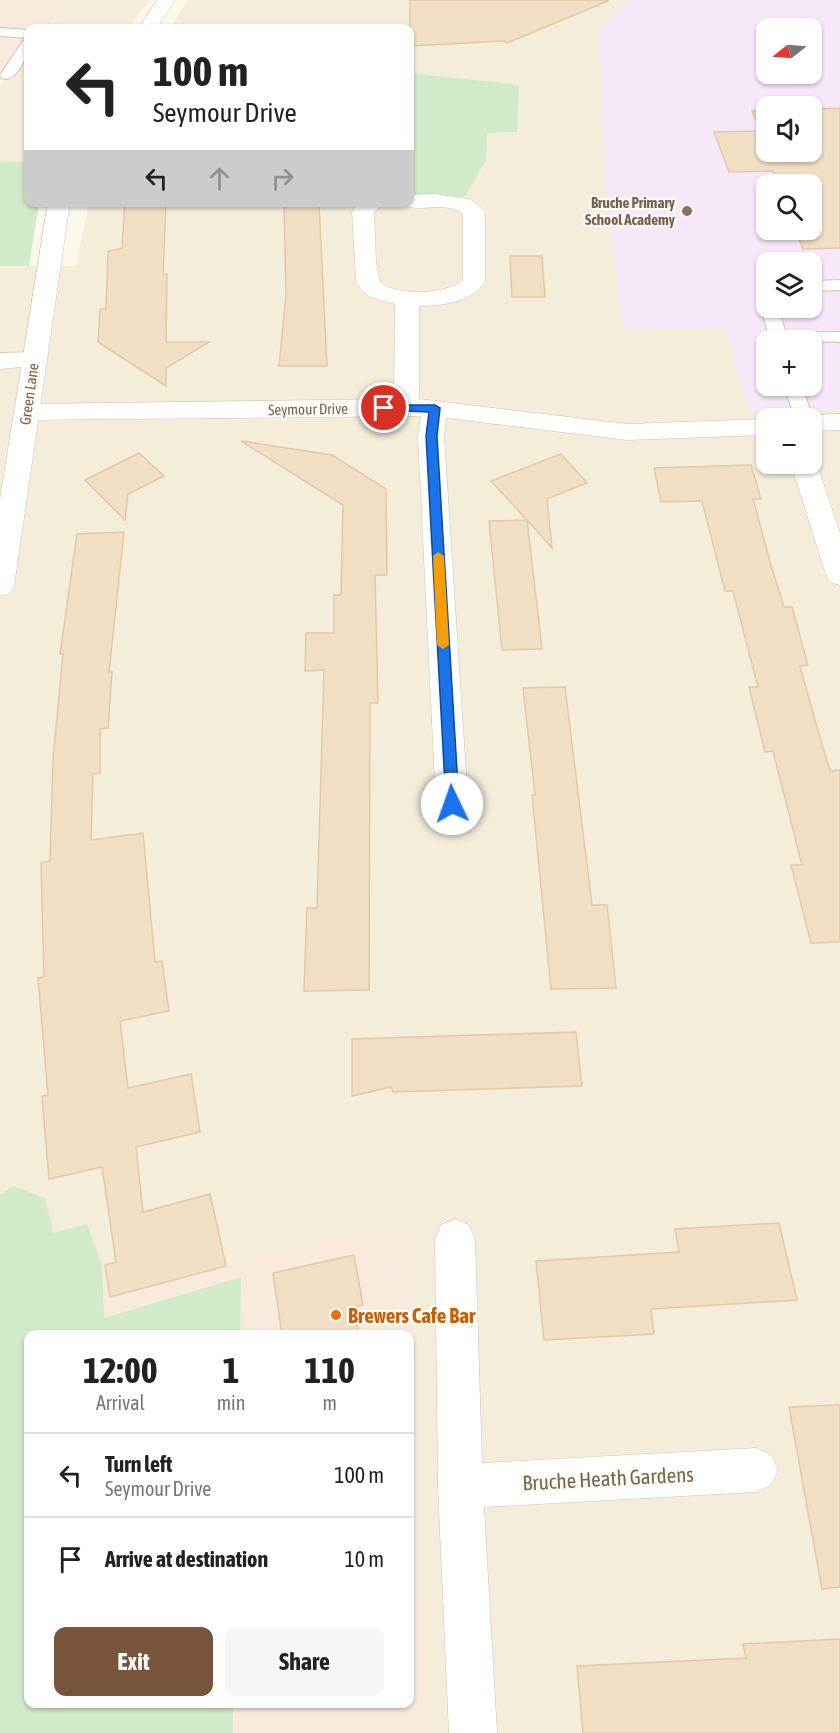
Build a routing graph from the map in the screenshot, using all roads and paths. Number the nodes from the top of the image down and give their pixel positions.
1 (166, 0) edge
2 (151, 24) edge
3 (0, 32) edge
4 (24, 34) edge
5 (24, 50) edge
6 (7, 75) dead end
7 (414, 201) edge
8 (58, 207) edge
9 (366, 207) edge
10 (840, 285) edge
11 (822, 286) edge
12 (407, 297) junction
13 (840, 337) edge
14 (822, 338) edge
15 (34, 360) junction
16 (0, 361) edge
17 (406, 407) junction
18 (435, 408) junction
19 (27, 412) junction
20 (840, 422) edge
21 (822, 423) edge
22 (756, 428) edge
23 (807, 474) edge
24 (840, 575) edge
25 (0, 586) edge
26 (452, 804) dead end
27 (455, 1239) dead end
28 (756, 1470) dead end
29 (460, 1486) junction
30 (473, 1733) edge

1 - 2 street
3 - 4 lane
5 - 6 lane
7 - 12 street
8 - 15 street, Green Lane
9 - 12 street
10 - 11 lane
12 - 17 street
13 - 14 lane
15 - 16 street
15 - 19 street, Green Lane
17 - 18 street, Seymour Drive
17 - 19 street, Seymour Drive
18 - 22 street, Seymour Drive
18 - 26 street
19 - 25 street, Green Lane
20 - 21 street
23 - 24 street
27 - 29 street
28 - 29 street, Bruche Heath Gardens
29 - 30 street

